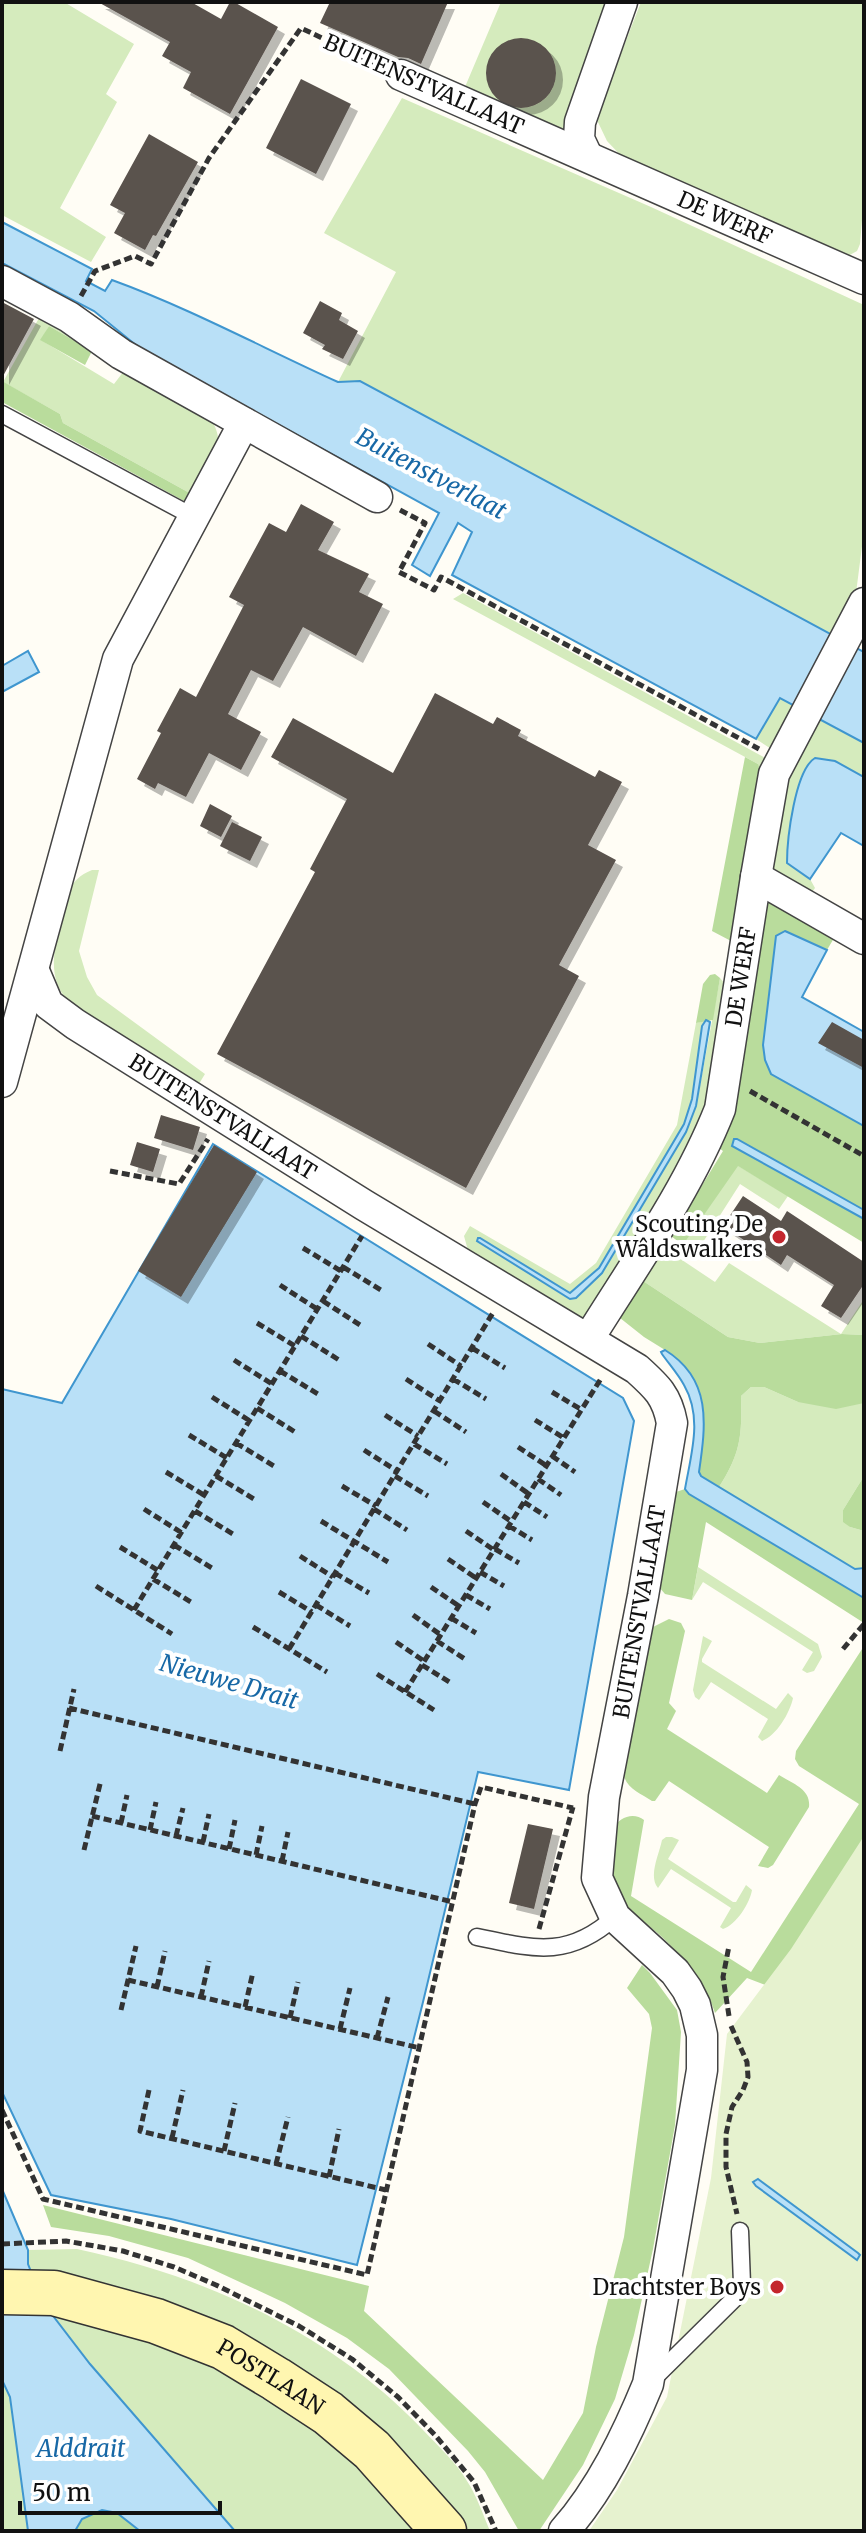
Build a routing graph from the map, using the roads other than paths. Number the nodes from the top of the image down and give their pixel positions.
1 (622, 2) edge
2 (401, 75) road end
3 (587, 156) junction
4 (864, 279) edge
5 (2, 281) edge
6 (2, 414) edge
7 (244, 423) junction
8 (377, 497) road end
9 (194, 517) junction
10 (864, 603) edge
11 (756, 877) junction
12 (864, 939) edge
13 (34, 971) junction
14 (2, 1082) edge
15 (589, 1338) junction
16 (615, 1917) junction
17 (477, 1937) dead end
18 (740, 2231) road end
19 (2, 2292) edge
20 (648, 2384) junction
21 (444, 2531) edge
22 (564, 2531) edge

1 - 3 street
2 - 3 street, BUITENSTVALLAAT
3 - 4 street, DE WERF
5 - 7 street
6 - 9 lane
7 - 8 street
7 - 9 street
9 - 13 street
10 - 11 street, DE WERF
11 - 12 street
11 - 15 street, DE WERF
13 - 14 street
13 - 15 street, BUITENSTVALLAAT
15 - 16 street, BUITENSTVALLAAT
16 - 17 lane
16 - 20 street, BUITENSTVALLAAT
18 - 20 lane
19 - 21 street, POSTLAAN
20 - 22 street, BUITENSTVALLAAT

